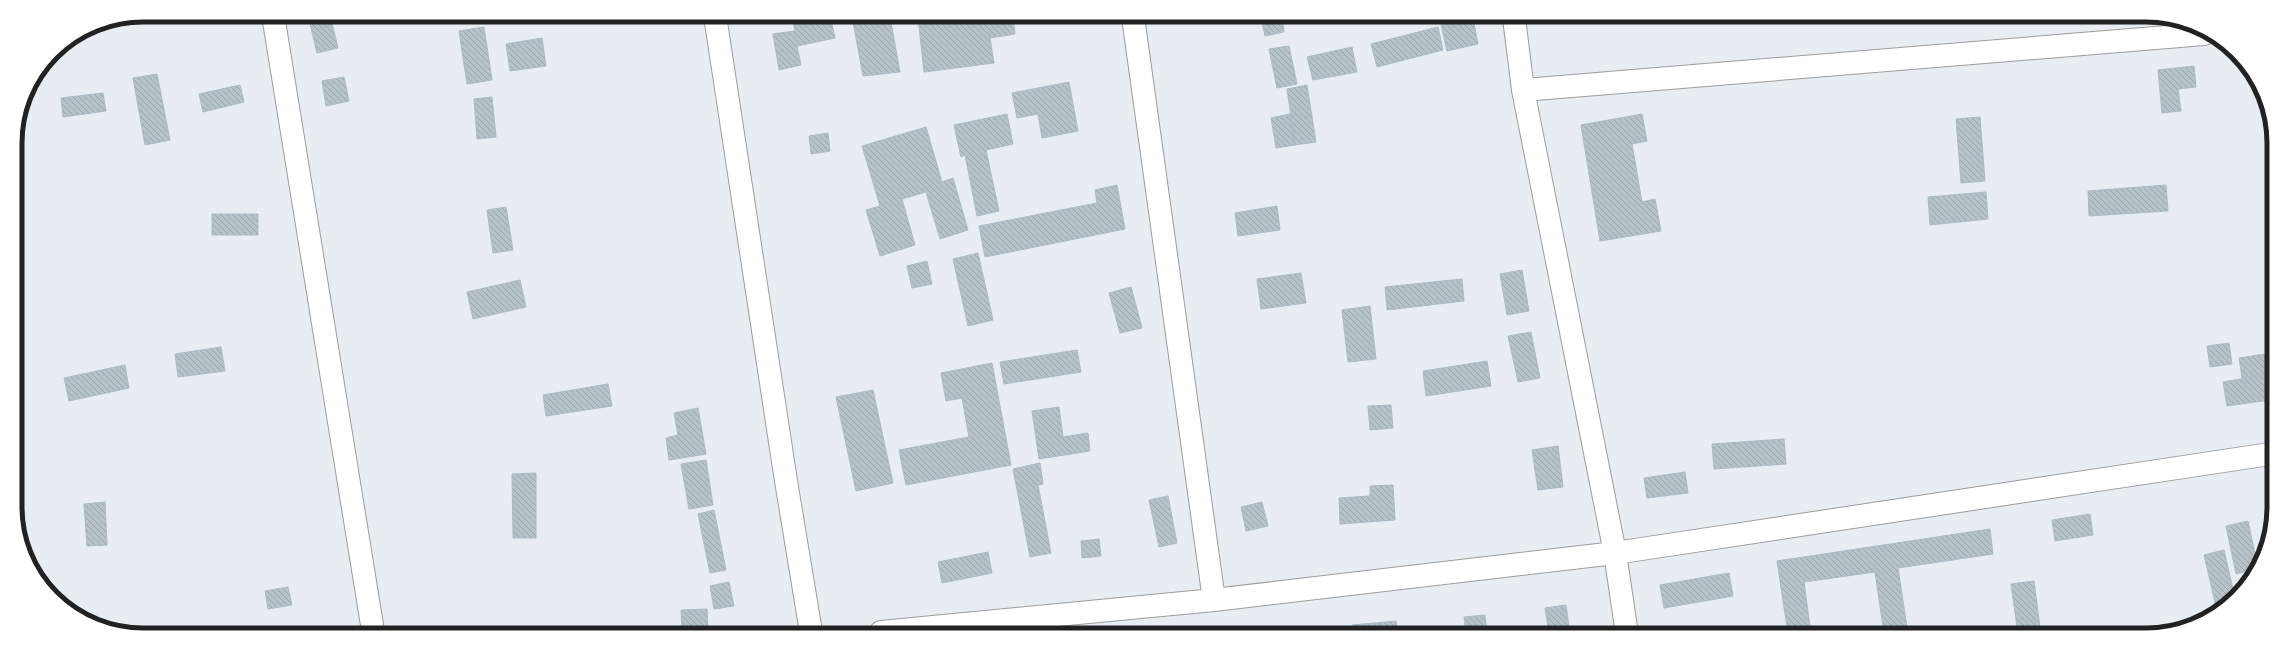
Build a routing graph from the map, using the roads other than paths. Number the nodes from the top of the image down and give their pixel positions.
1 (274, 22) edge
2 (716, 22) edge
3 (1134, 22) edge
4 (1514, 22) edge
5 (2199, 34) edge
6 (1523, 90) junction
7 (2267, 454) edge
8 (1615, 553) junction
9 (1214, 600) junction
10 (374, 628) edge
11 (810, 628) edge
12 (923, 628) edge
13 (1626, 628) edge

1 - 10 street
2 - 11 street
3 - 9 street
4 - 6 street
5 - 6 street
6 - 8 street
7 - 8 street
8 - 9 street
8 - 13 street
9 - 12 street

